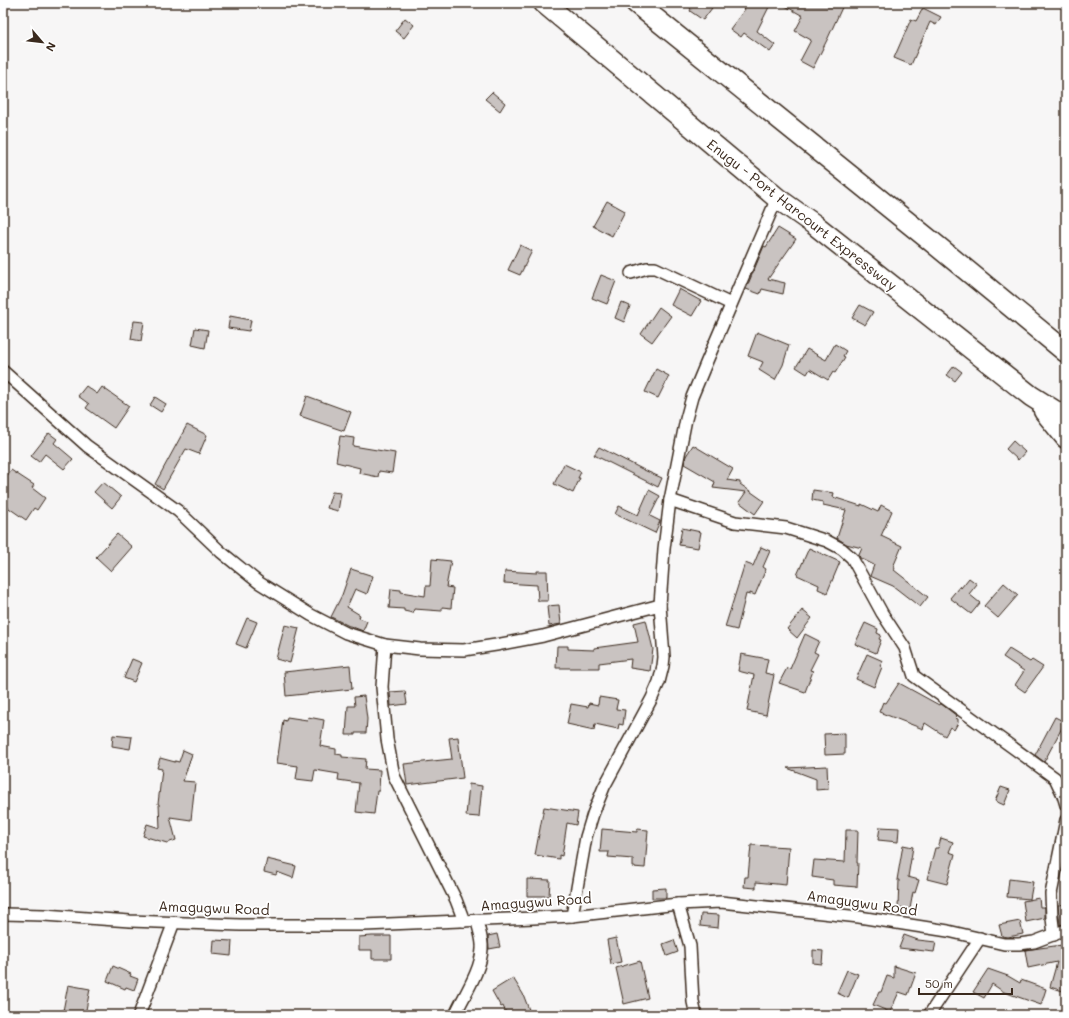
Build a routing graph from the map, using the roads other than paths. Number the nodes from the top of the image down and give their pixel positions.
1 (544, 3) edge
2 (636, 3) edge
3 (777, 198) junction
4 (631, 273) dead end
5 (730, 304) junction
6 (1066, 352) edge
7 (3, 370) edge
8 (1031, 396) junction
9 (1066, 418) edge
10 (1066, 438) edge
11 (670, 500) junction
12 (660, 605) junction
13 (386, 645) junction
14 (1066, 804) edge
15 (1066, 820) edge
16 (678, 904) junction
17 (3, 914) edge
18 (572, 916) junction
19 (464, 921) junction
20 (174, 922) junction
21 (477, 922) junction
22 (1066, 930) edge
23 (1054, 935) junction
24 (980, 938) junction
25 (139, 1015) edge
26 (455, 1015) edge
27 (696, 1015) edge
28 (929, 1015) edge

1 - 3 highway, Enugu - Port Harcourt Expressway
2 - 6 highway
3 - 5 street
3 - 8 highway, Enugu - Port Harcourt Expressway
4 - 5 street
5 - 11 street
7 - 13 street
8 - 9 highway, Enugu - Port Harcourt Expressway
8 - 10 highway
11 - 12 street
11 - 14 street
12 - 13 street
12 - 18 street
13 - 19 street
15 - 23 street
16 - 18 street, Amagugwu Road
16 - 24 street, Amagugwu Road
16 - 27 street
17 - 20 street, Amagugwu Road
18 - 21 street, Amagugwu Road
19 - 20 street, Amagugwu Road
19 - 21 street, Amagugwu Road
20 - 25 street
21 - 26 street
22 - 23 street, Amagugwu Road
23 - 24 street, Amagugwu Road
24 - 28 street

